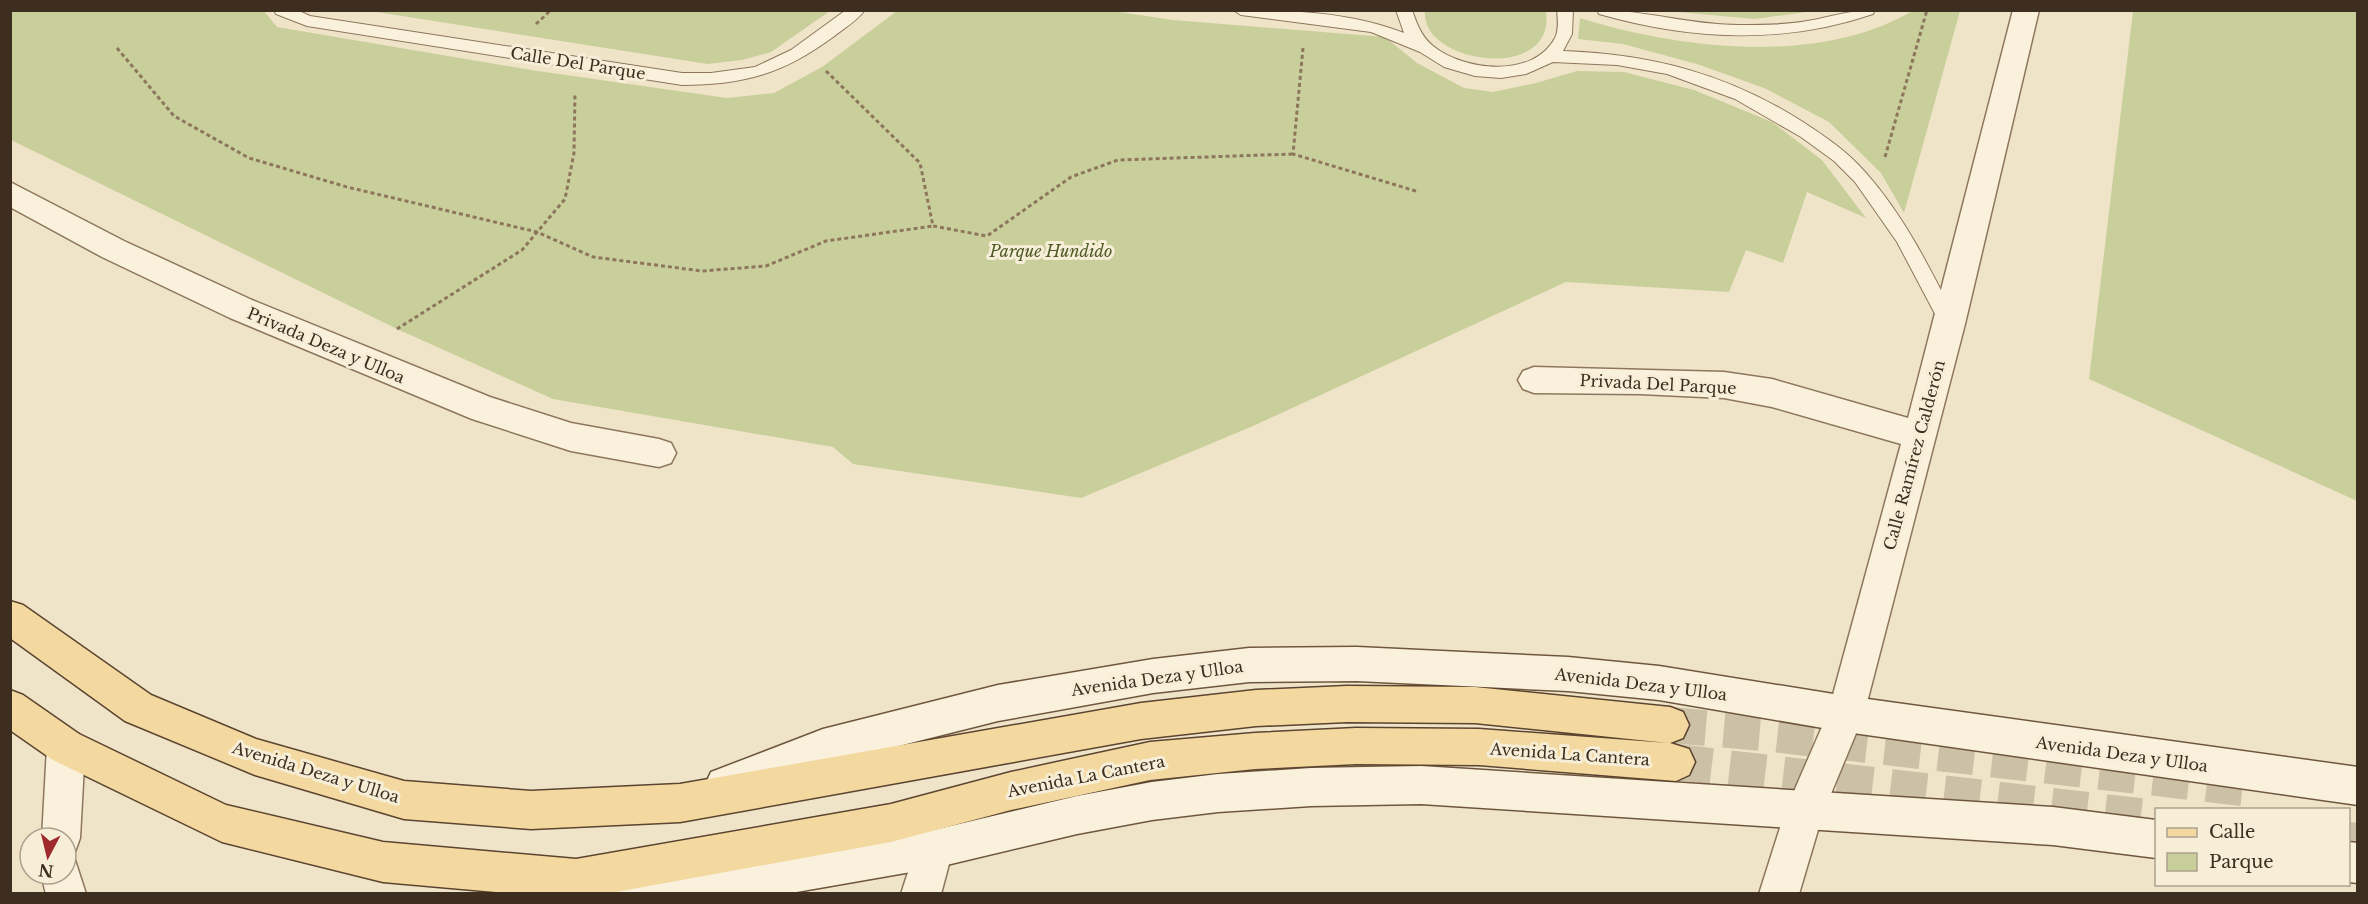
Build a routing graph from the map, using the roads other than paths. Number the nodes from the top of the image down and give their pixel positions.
1 (282, 10) edge
2 (858, 10) edge
3 (1241, 10) edge
4 (1404, 10) edge
5 (1564, 10) edge
6 (1605, 10) edge
7 (1867, 10) edge
8 (2026, 10) edge
9 (1422, 47) junction
10 (1549, 56) junction
11 (10, 193) edge
12 (1949, 324) junction
13 (1534, 380) dead end
14 (1918, 435) junction
15 (658, 453) dead end
16 (10, 617) edge
17 (1846, 714) junction
18 (15, 719) edge
19 (1670, 725) tunnel mouth
20 (66, 747) junction
21 (1677, 762) tunnel mouth
22 (2358, 786) edge
23 (680, 802) junction
24 (1804, 812) junction
25 (63, 826) edge
26 (2155, 839) edge
27 (934, 849) junction
28 (576, 879) junction
29 (921, 894) edge
30 (1779, 894) edge

1 - 2 lane, Calle Del Parque
3 - 9 lane
4 - 9 lane
5 - 10 lane
6 - 7 lane
8 - 12 street, Calle Ramírez Calderón
9 - 10 lane
10 - 12 lane
11 - 15 street, Privada Deza y Ulloa
12 - 14 street, Calle Ramírez Calderón
13 - 14 street, Privada Del Parque
14 - 17 street, Calle Ramírez Calderón
16 - 23 main road, Avenida Deza y Ulloa
17 - 22 street, Avenida Deza y Ulloa
17 - 23 street, Avenida Deza y Ulloa
17 - 24 street, Calle Ramírez Calderón
18 - 20 main road
19 - 23 main road
20 - 25 street
20 - 28 main road
21 - 28 main road, Avenida La Cantera
24 - 26 street
24 - 27 street
24 - 30 street, Calle Ramírez Calderón
27 - 28 street
27 - 29 street

